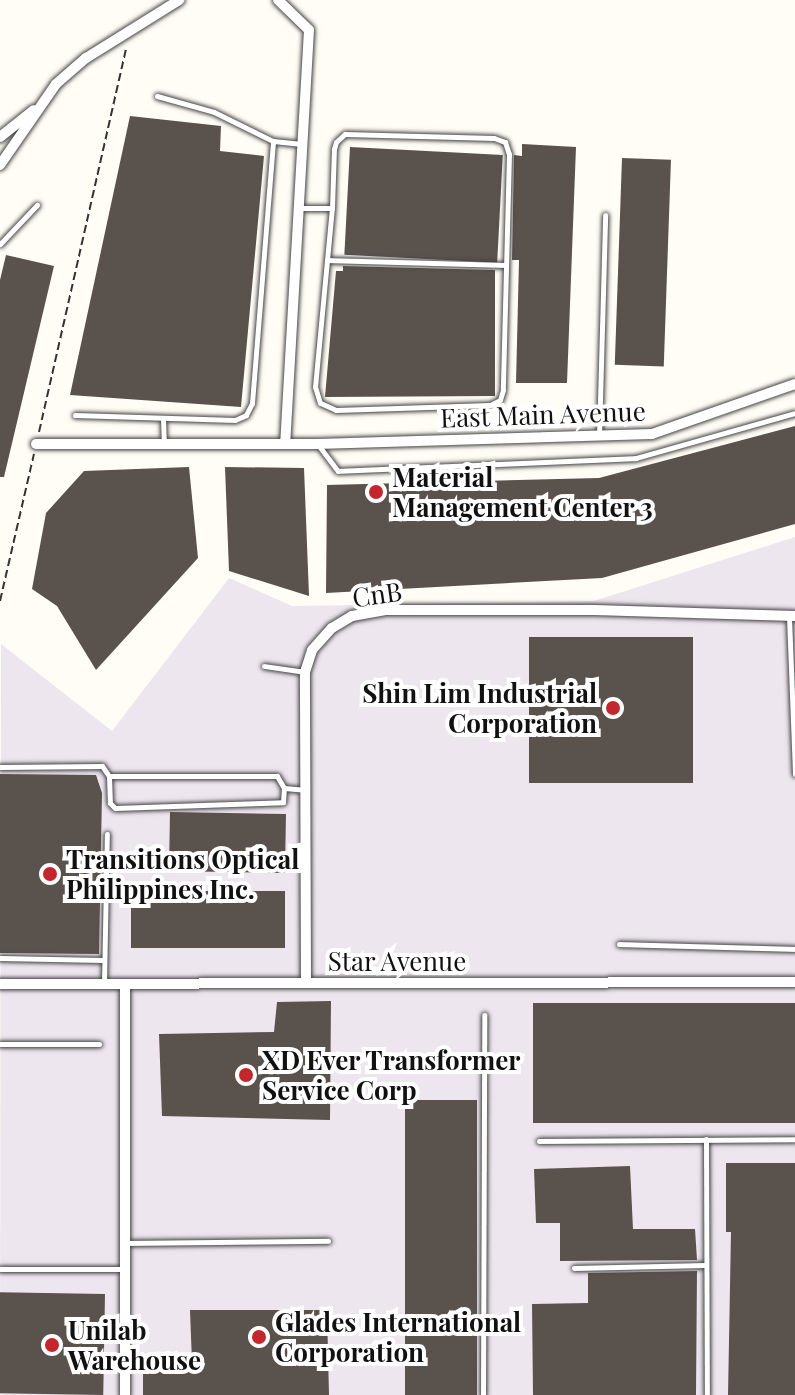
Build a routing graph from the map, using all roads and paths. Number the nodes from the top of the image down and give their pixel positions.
1 (179, 0) edge
2 (278, 0) edge
3 (130, 30) junction
4 (157, 96) dead end
5 (39, 106) junction
6 (0, 137) edge
7 (273, 141) junction
8 (302, 144) junction
9 (0, 165) edge
10 (37, 205) dead end
11 (298, 208) junction
12 (332, 208) junction
13 (605, 215) dead end
14 (0, 244) edge
15 (327, 260) junction
16 (504, 265) junction
17 (795, 384) edge
18 (795, 413) edge
19 (75, 415) dead end
20 (163, 418) junction
21 (599, 436) junction
22 (285, 442) junction
23 (164, 443) junction
24 (36, 444) junction
25 (317, 444) junction
26 (0, 601) edge
27 (792, 616) edge
28 (264, 666) dead end
29 (305, 672) junction
30 (0, 767) edge
31 (795, 774) edge
32 (109, 776) junction
33 (284, 788) junction
34 (307, 790) junction
35 (107, 834) dead end
36 (619, 944) dead end
37 (795, 949) edge
38 (0, 958) edge
39 (103, 960) junction
40 (795, 982) edge
41 (306, 983) junction
42 (0, 984) edge
43 (104, 984) junction
44 (125, 984) junction
45 (484, 1015) dead end
46 (0, 1044) edge
47 (99, 1044) dead end
48 (706, 1139) junction
49 (795, 1139) edge
50 (539, 1141) dead end
51 (328, 1241) dead end
52 (125, 1243) junction
53 (705, 1265) junction
54 (574, 1268) dead end
55 (0, 1269) edge
56 (125, 1269) junction
57 (125, 1395) edge
58 (483, 1395) edge
59 (707, 1395) edge

1 - 3 street
2 - 8 street
3 - 5 street
3 - 24 path
4 - 7 lane
5 - 6 street
5 - 9 street
7 - 8 lane
7 - 20 lane
8 - 11 street
10 - 14 lane
11 - 12 lane
11 - 22 street
12 - 15 lane
12 - 16 lane
13 - 21 lane
15 - 16 lane
15 - 16 lane
17 - 21 street, East Main Avenue
18 - 25 lane
19 - 20 lane
20 - 23 lane
21 - 25 street, East Main Avenue
22 - 23 street, East Main Avenue
22 - 25 street, East Main Avenue
23 - 24 street, East Main Avenue
24 - 26 path
27 - 29 street, CnB
27 - 31 lane
28 - 29 lane
29 - 34 street, CnB
30 - 32 lane
32 - 33 lane
32 - 33 lane
33 - 34 lane
34 - 41 street, CnB
35 - 39 lane
36 - 37 lane
38 - 39 lane
39 - 43 lane
40 - 41 street, Star Avenue
41 - 44 street, Star Avenue
42 - 43 street, Star Avenue
43 - 44 street, Star Avenue
44 - 52 street
45 - 58 lane
46 - 47 lane
48 - 49 lane
48 - 50 lane
48 - 53 lane
51 - 52 lane
52 - 56 street
53 - 54 lane
53 - 59 lane
55 - 56 lane
56 - 57 street

